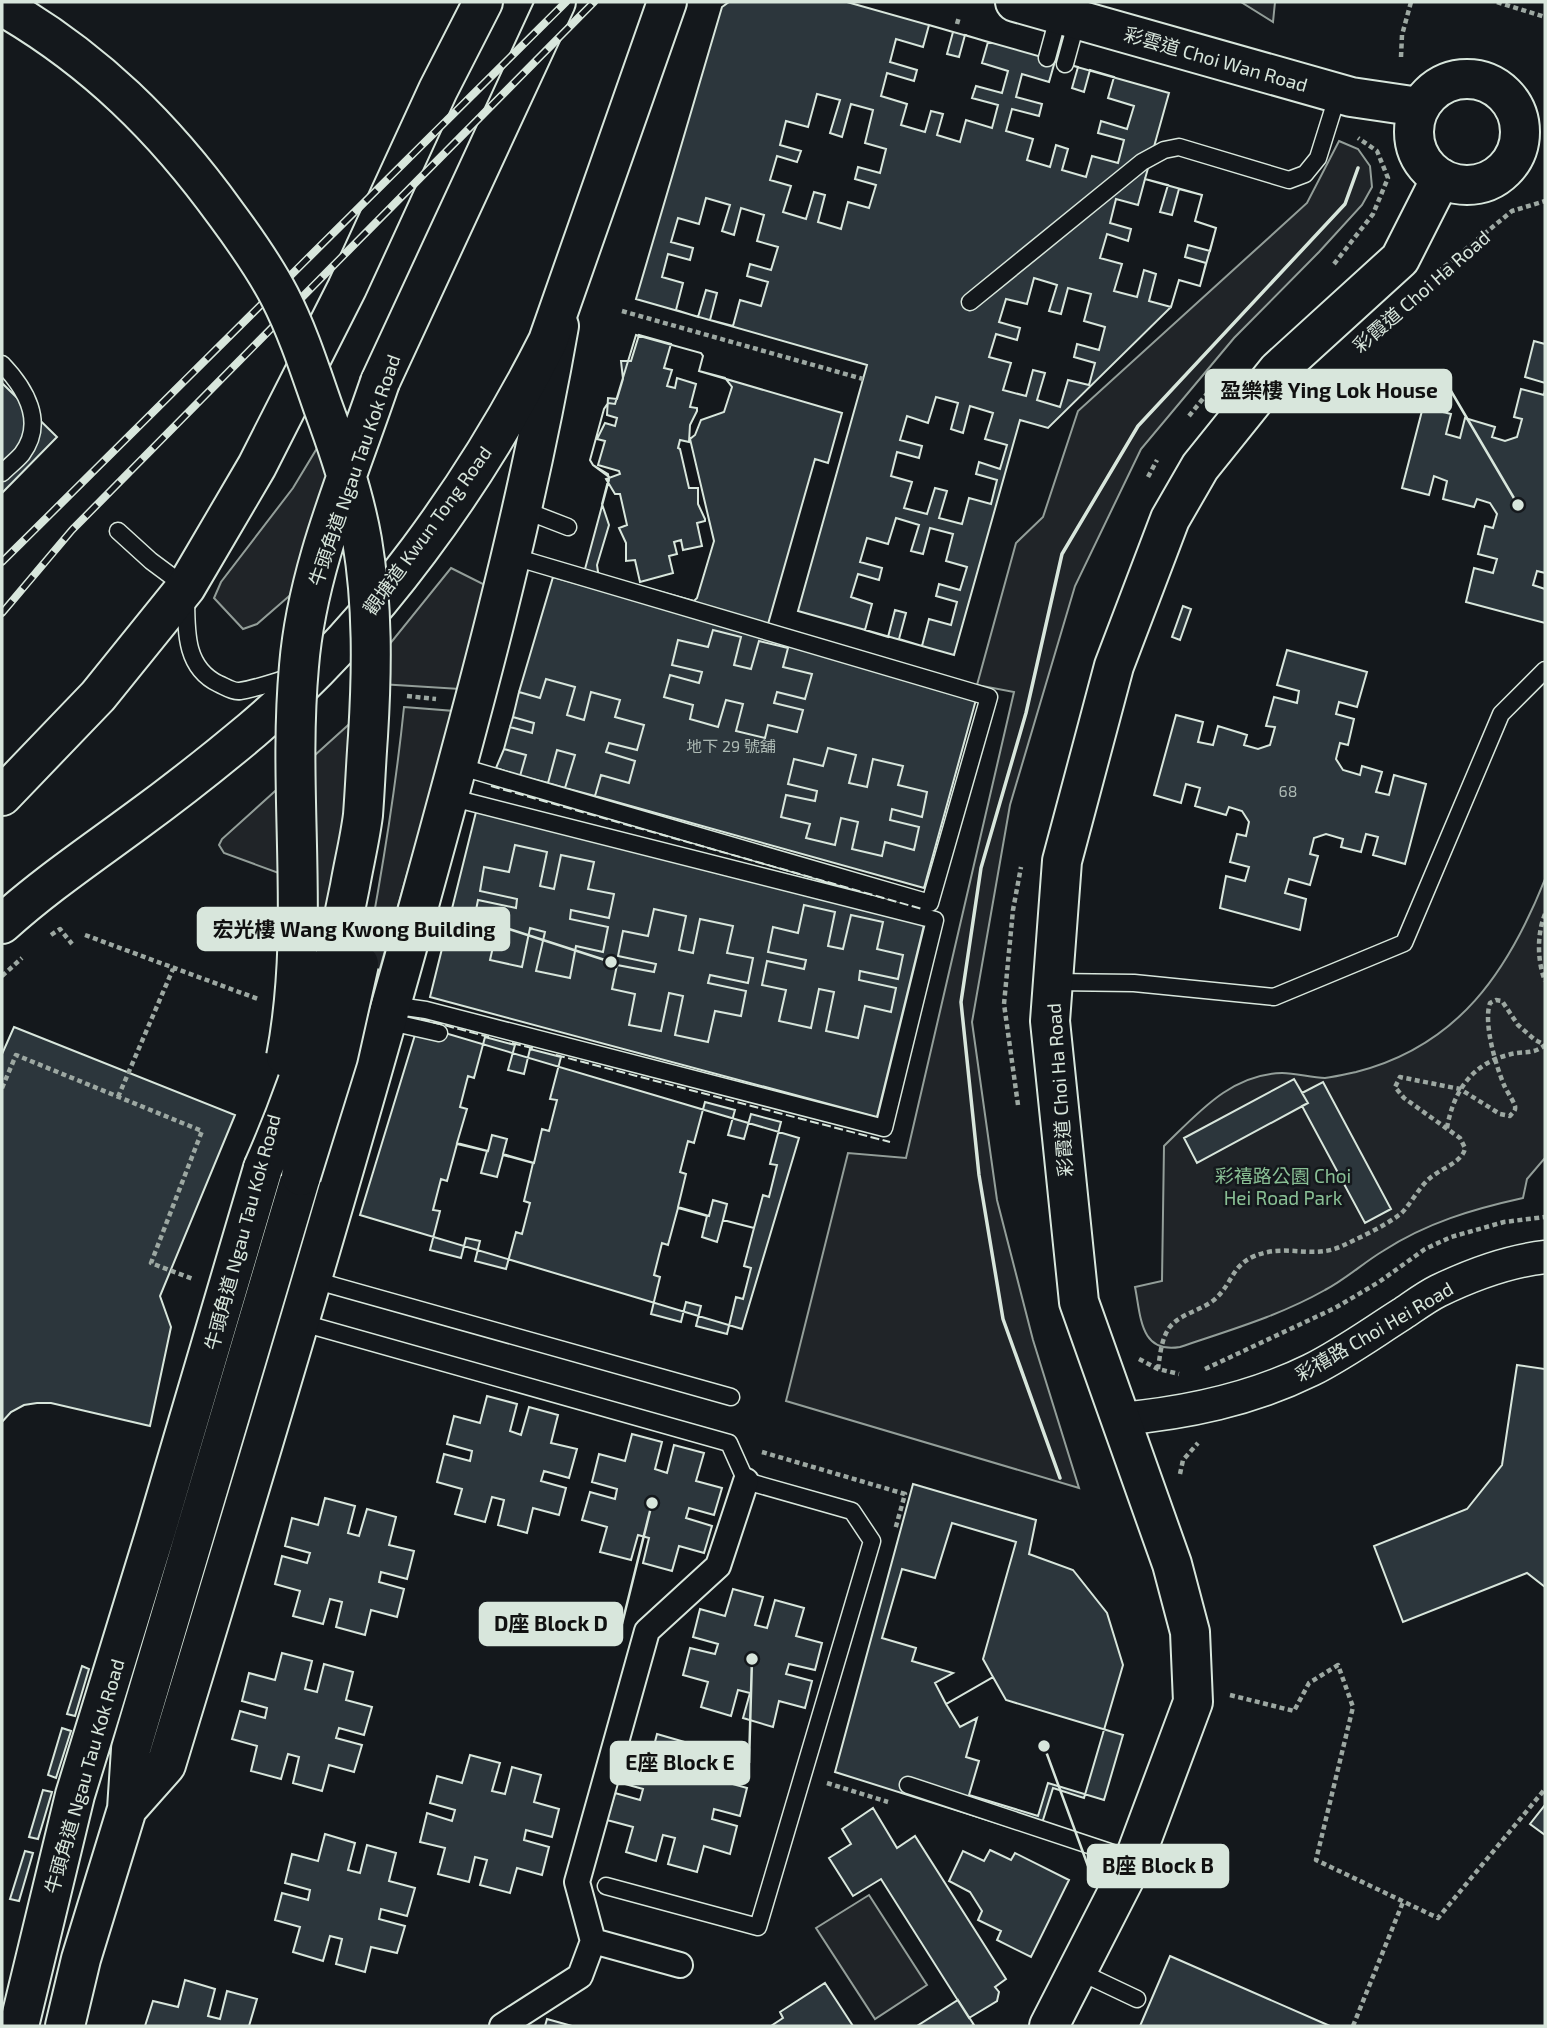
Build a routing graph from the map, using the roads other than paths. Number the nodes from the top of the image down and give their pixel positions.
1 (36, 2) edge
2 (483, 2) edge
3 (556, 2) edge
4 (667, 2) edge
5 (1015, 2) edge
6 (2, 6) edge
7 (1068, 17) junction
8 (1047, 58) dead end
9 (1065, 64) dead end
10 (1338, 94) junction
11 (1419, 107) junction
12 (1529, 158) edge
13 (1441, 178) junction
14 (564, 296) junction
15 (970, 302) dead end
16 (2, 364) edge
17 (2, 473) edge
18 (524, 510) junction
19 (568, 527) dead end
20 (118, 531) dead end
21 (511, 556) junction
22 (186, 587) junction
23 (317, 670) junction
24 (1545, 670) edge
25 (453, 781) junction
26 (2, 796) edge
27 (2, 924) edge
28 (1053, 982) junction
29 (389, 1013) junction
30 (439, 1033) dead end
31 (263, 1168) junction
32 (1545, 1257) edge
33 (310, 1279) junction
34 (299, 1322) junction
35 (731, 1397) dead end
36 (1120, 1419) junction
37 (746, 1481) junction
38 (908, 1785) dead end
39 (127, 1809) junction
40 (1134, 1860) junction
41 (606, 1886) dead end
42 (593, 1941) junction
43 (680, 1965) dead end
44 (1076, 1969) junction
45 (1137, 1999) dead end
46 (19, 2026) edge
47 (65, 2026) edge
48 (502, 2026) edge
49 (1049, 2026) edge

1 - 39 main road, 牛頭角道 Ngau Tau Kok Road, bridge
2 - 22 main road
3 - 31 main road, 牛頭角道 Ngau Tau Kok Road, bridge
4 - 14 main road, 觀塘道 Kwun Tong Road
5 - 7 main road, 彩雲道 Choi Wan Road
6 - 31 main road, bridge
7 - 8 lane
7 - 9 lane
7 - 10 main road, 彩雲道 Choi Wan Road
10 - 11 main road, 彩雲道 Choi Wan Road
10 - 15 lane
11 - 12 main road
11 - 13 main road
12 - 13 main road
13 - 28 main road, 彩霞道 Choi Ha Road
14 - 18 main road, 牛頭角道 Ngau Tau Kok Road
14 - 23 main road, 觀塘道 Kwun Tong Road
16 - 17 lane
18 - 19 lane
18 - 21 main road, 牛頭角道 Ngau Tau Kok Road
20 - 22 lane
21 - 25 main road, 牛頭角道 Ngau Tau Kok Road
21 - 25 lane
22 - 23 lane
22 - 26 main road
23 - 27 main road, 觀塘道 Kwun Tong Road
24 - 28 lane
25 - 29 main road, 牛頭角道 Ngau Tau Kok Road
25 - 29 lane
28 - 36 main road, 彩霞道 Choi Ha Road
29 - 30 lane
29 - 33 main road, 牛頭角道 Ngau Tau Kok Road
31 - 46 main road, 牛頭角道 Ngau Tau Kok Road
32 - 36 street, 彩禧路 Choi Hei Road
33 - 34 main road, 牛頭角道 Ngau Tau Kok Road
33 - 35 lane
34 - 37 lane
34 - 39 main road, 牛頭角道 Ngau Tau Kok Road
36 - 40 main road, 彩霞道 Choi Ha Road
37 - 41 lane
37 - 42 street
38 - 40 lane
39 - 47 main road, 牛頭角道 Ngau Tau Kok Road
40 - 44 main road, 彩霞道 Choi Ha Road
42 - 43 street
42 - 48 street
44 - 45 lane
44 - 49 main road, 彩霞道 Choi Ha Road

